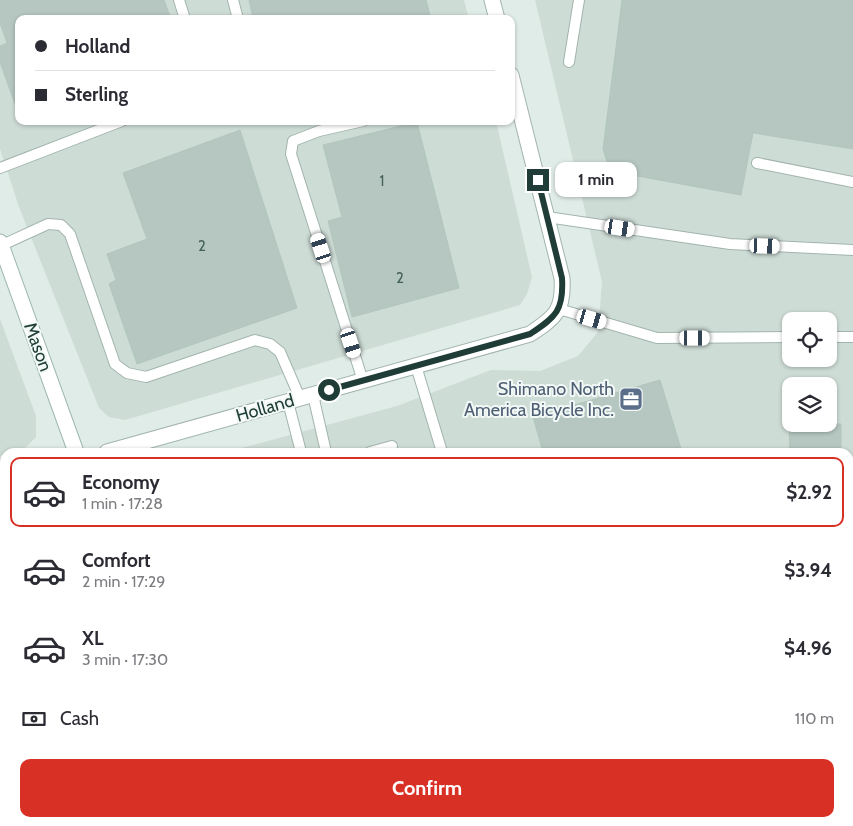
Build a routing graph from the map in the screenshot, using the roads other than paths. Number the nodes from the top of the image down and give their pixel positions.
1 (179, 0) edge
2 (233, 0) edge
3 (492, 0) edge
4 (578, 0) edge
5 (184, 15) edge
6 (237, 15) edge
7 (496, 15) edge
8 (569, 62) dead end
9 (515, 94) edge
10 (112, 125) edge
11 (345, 125) edge
12 (757, 163) dead end
13 (0, 168) edge
14 (853, 182) edge
15 (547, 217) junction
16 (0, 244) edge
17 (853, 250) edge
18 (559, 309) junction
19 (782, 337) edge
20 (837, 337) edge
21 (853, 337) edge
22 (416, 366) junction
23 (363, 381) junction
24 (300, 398) junction
25 (392, 446) dead end
26 (75, 448) edge
27 (121, 448) edge
28 (301, 448) edge
29 (324, 448) edge
30 (385, 448) edge
31 (441, 448) edge

1 - 5 lane
2 - 6 lane
3 - 7 street
4 - 8 lane
9 - 15 street
10 - 13 lane
11 - 23 lane
12 - 14 lane
15 - 17 lane
15 - 18 street
16 - 24 lane
16 - 26 street, Mason
18 - 19 lane
18 - 22 street, Holland
20 - 21 lane
22 - 23 street, Holland
22 - 31 lane
23 - 24 street, Holland
24 - 27 street, Holland
24 - 28 lane
24 - 29 lane
25 - 30 lane

